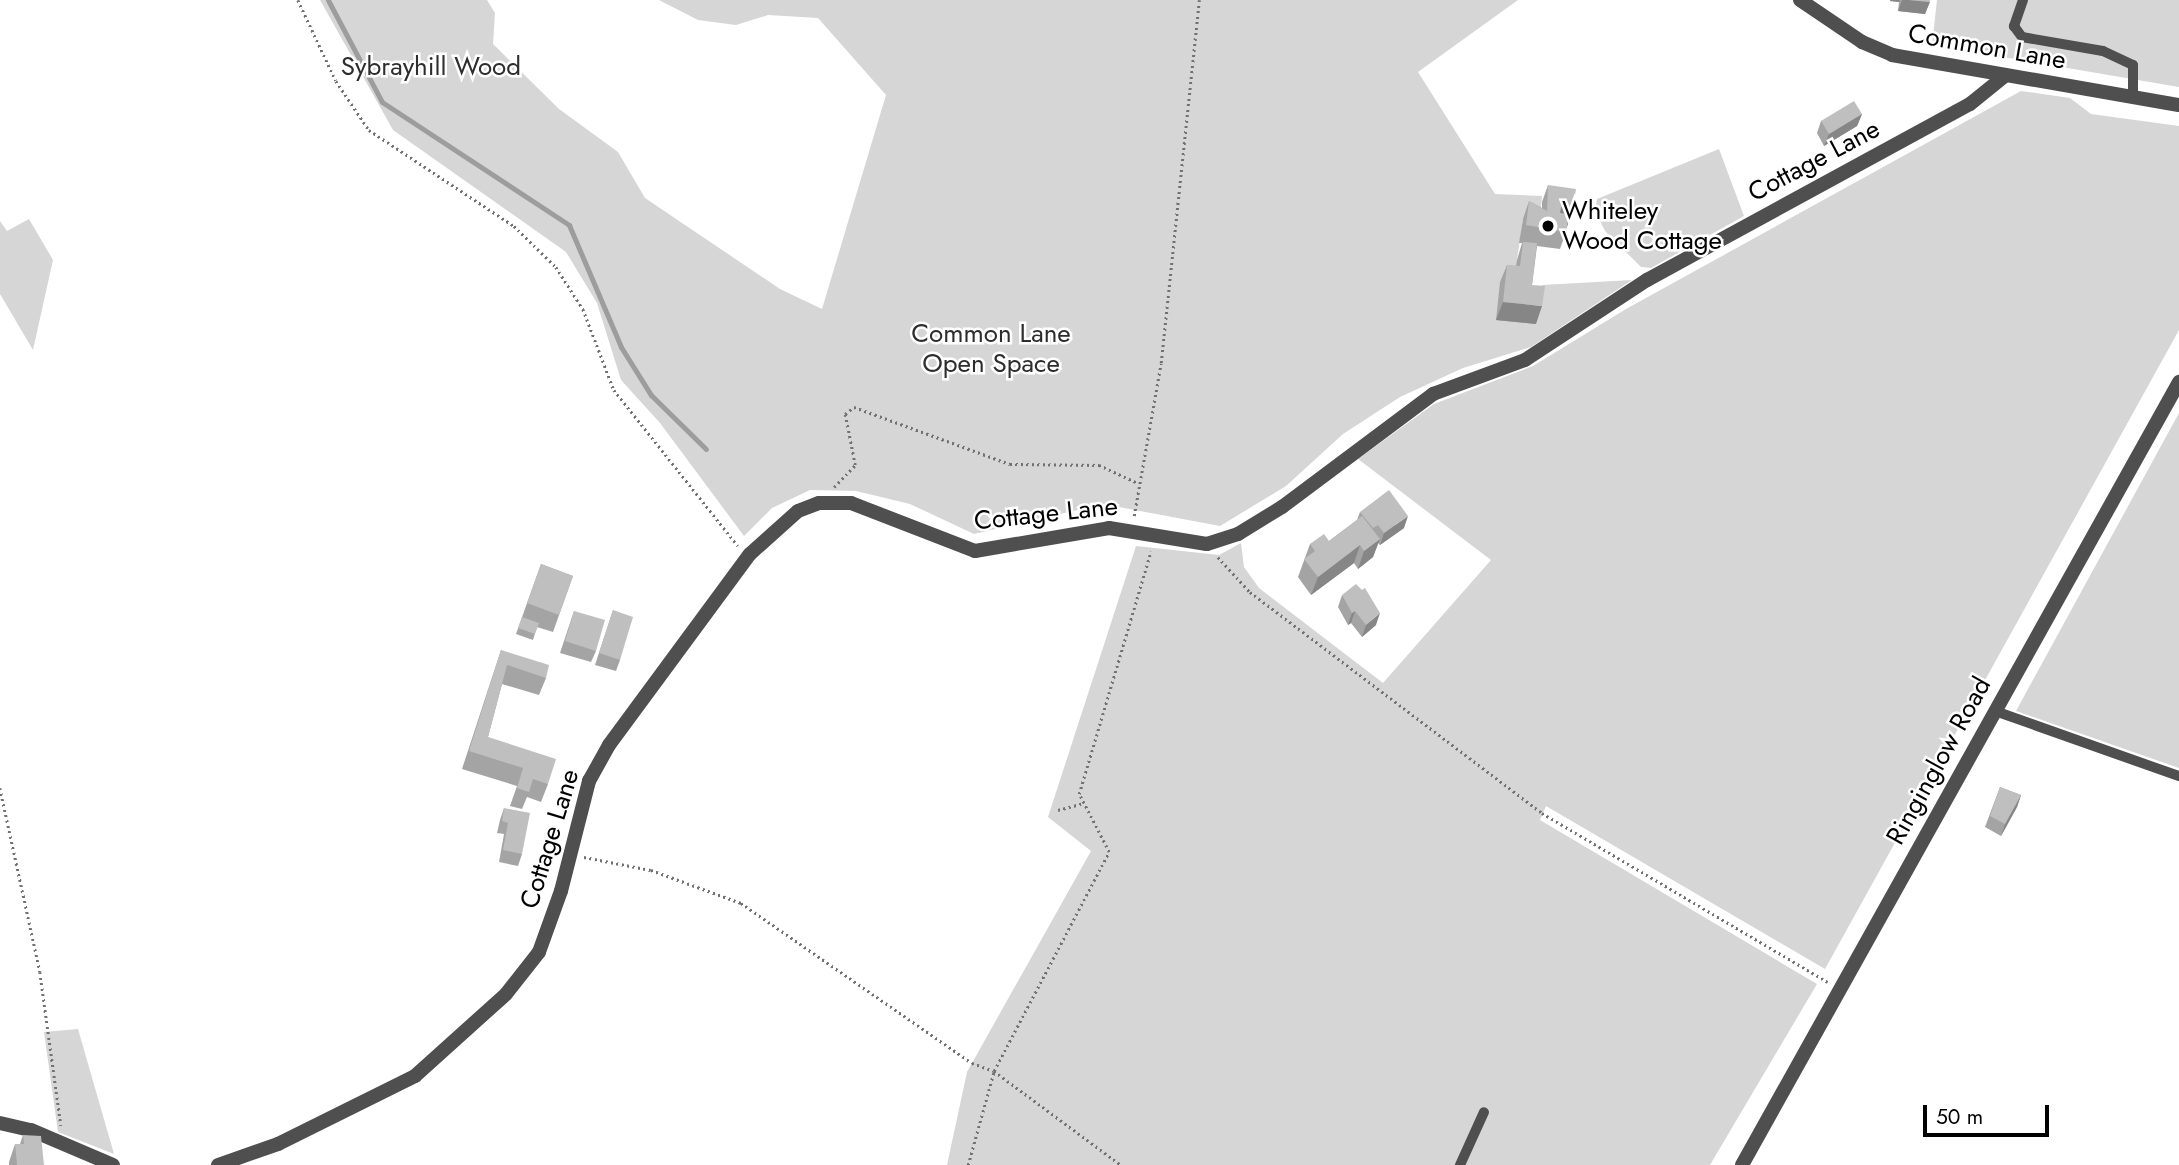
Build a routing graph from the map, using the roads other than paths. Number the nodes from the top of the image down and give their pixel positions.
1 (1800, 0) edge
2 (2022, 0) edge
3 (2006, 75) junction
4 (2133, 97) junction
5 (2179, 106) edge
6 (2179, 382) edge
7 (1995, 711) junction
8 (2179, 776) edge
9 (1485, 1112) dead end
10 (0, 1123) edge
11 (113, 1165) edge
12 (218, 1165) edge
13 (1460, 1165) edge
14 (1742, 1165) edge

1 - 3 street, Common Lane
2 - 4 lane
3 - 4 street, Common Lane
3 - 12 street, Cottage Lane
4 - 5 street, Common Lane
6 - 7 street, Ringinglow Road
7 - 8 lane
7 - 14 street, Ringinglow Road
9 - 13 lane
10 - 11 street

